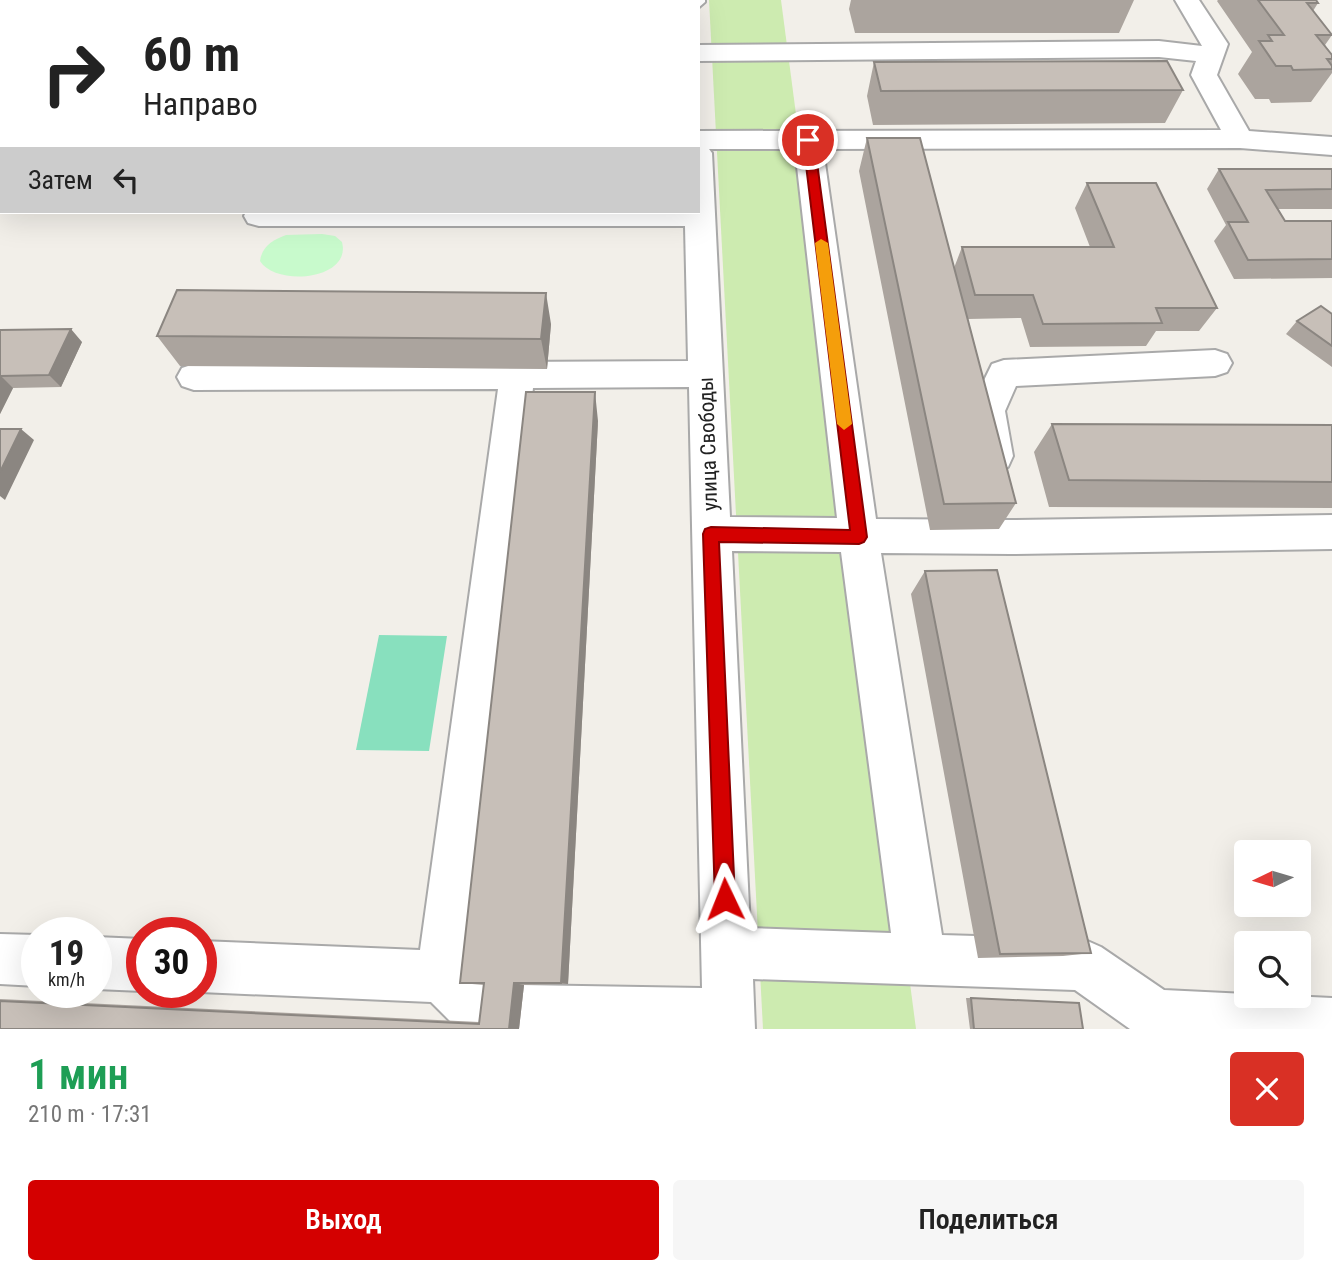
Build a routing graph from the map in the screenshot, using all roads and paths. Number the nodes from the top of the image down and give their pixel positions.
1 (1187, 0) edge
2 (700, 53) edge
3 (1212, 55) junction
4 (700, 139) edge
5 (1240, 139) junction
6 (808, 140) junction
7 (1332, 146) edge
8 (700, 195) edge
9 (260, 214) edge
10 (701, 216) junction
11 (1215, 363) dead end
12 (706, 374) junction
13 (517, 376) junction
14 (194, 377) edge
15 (1332, 532) edge
16 (711, 534) junction
17 (859, 537) junction
18 (1011, 537) junction
19 (727, 953) junction
20 (920, 959) junction
21 (217, 968) edge
22 (442, 977) junction
23 (728, 1022) edge
24 (1332, 1024) edge

1 - 3 street
2 - 3 street
3 - 5 street
4 - 6 street
5 - 6 street
5 - 7 street
6 - 17 street
8 - 10 street, улица Свободы
9 - 10 street
10 - 12 street, улица Свободы
11 - 18 street
12 - 13 street
12 - 16 street, улица Свободы
13 - 14 street
13 - 22 street
15 - 18 street
16 - 17 street
16 - 19 street, улица Свободы
17 - 18 street
17 - 20 street
19 - 20 street
19 - 23 street, улица Свободы
20 - 24 street
21 - 22 street
22 - 23 street

